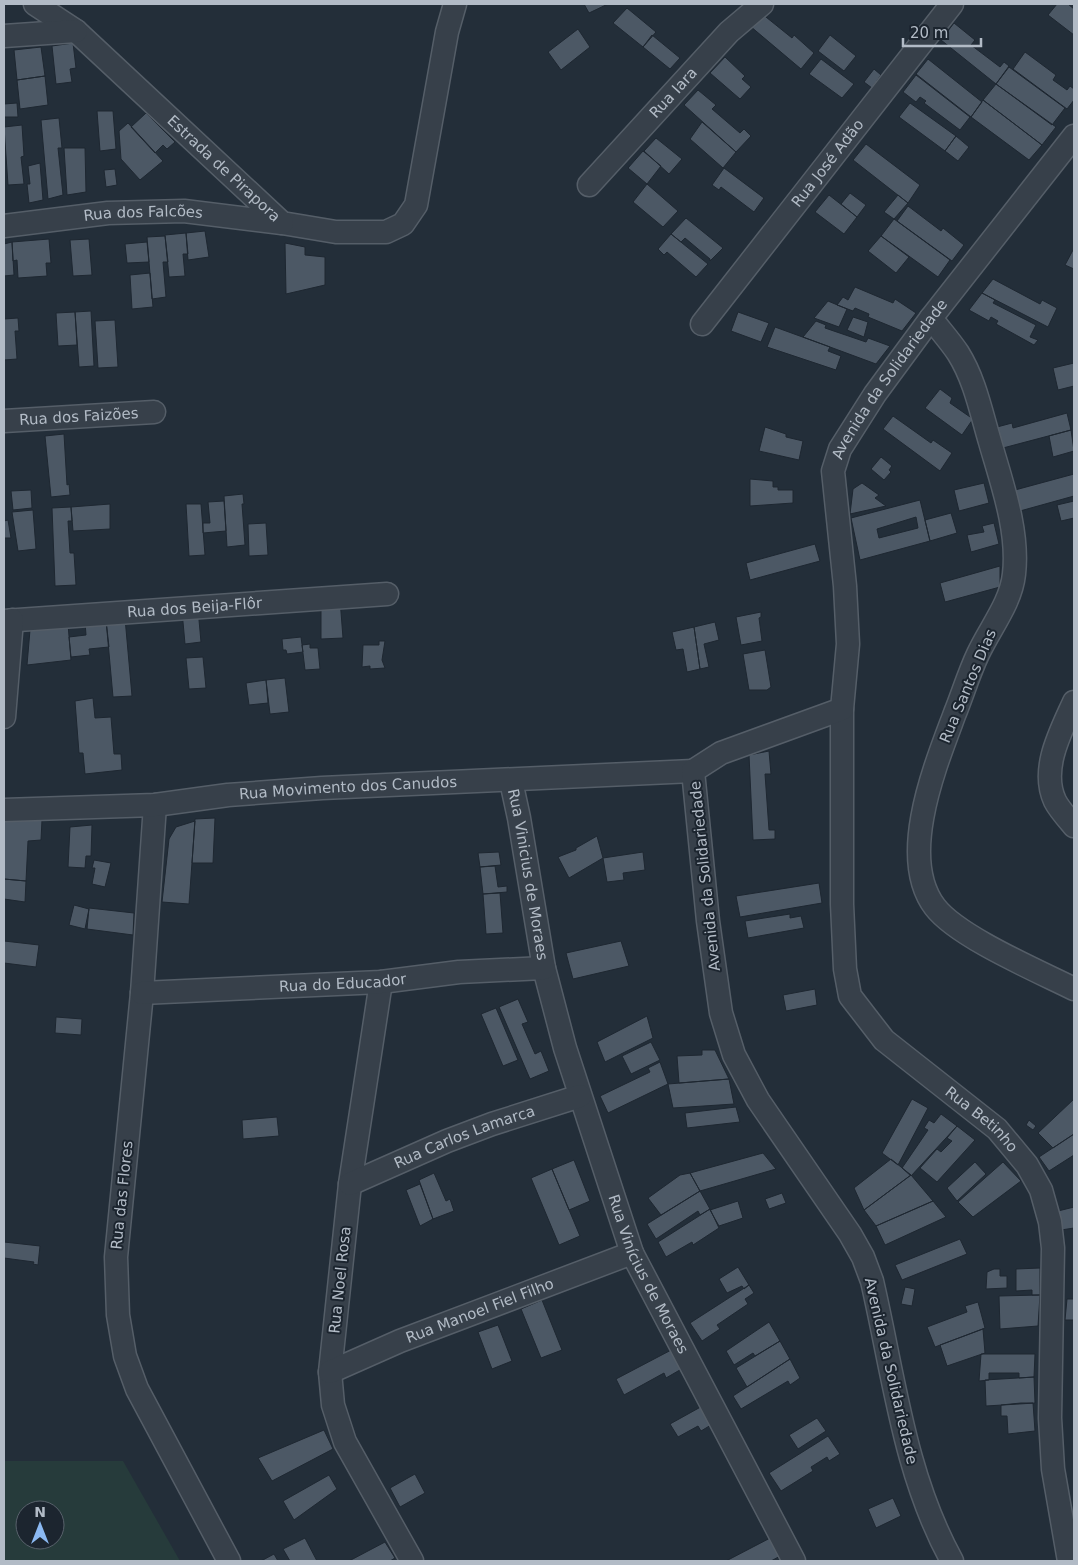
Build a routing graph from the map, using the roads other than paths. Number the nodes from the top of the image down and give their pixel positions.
1 (35, 4) edge
2 (455, 4) edge
3 (762, 4) edge
4 (952, 4) edge
5 (76, 31) junction
6 (4, 36) edge
7 (1074, 136) edge
8 (589, 185) dead end
9 (282, 223) junction
10 (4, 226) edge
11 (932, 318) junction
12 (702, 324) dead end
13 (154, 412) dead end
14 (4, 421) edge
15 (387, 594) dead end
16 (8, 621) edge
17 (1074, 702) edge
18 (842, 709) junction
19 (4, 717) edge
20 (693, 771) junction
21 (511, 781) junction
22 (155, 805) junction
23 (4, 810) edge
24 (1074, 826) edge
25 (544, 968) junction
26 (381, 982) junction
27 (1074, 989) edge
28 (142, 993) junction
29 (580, 1096) junction
30 (350, 1184) junction
31 (632, 1253) junction
32 (330, 1372) junction
33 (229, 1561) edge
34 (412, 1561) edge
35 (794, 1561) edge
36 (952, 1561) edge
37 (1069, 1561) edge

1 - 5 street, Estrada de Pirapora
2 - 9 street, Estrada de Pirapora
3 - 8 street, Rua Iara
4 - 12 street, Rua José Adão
5 - 6 street
5 - 9 street, Estrada de Pirapora
7 - 11 street, Avenida da Solidariedade
9 - 10 street, Rua dos Falcões
11 - 18 street, Avenida da Solidariedade
11 - 27 street, Rua Santos Dias
13 - 14 street, Rua dos Faizões
15 - 16 street, Rua dos Beija-Flôr
16 - 19 street
17 - 24 street
18 - 20 street, Avenida da Solidariedade
18 - 37 street, Rua Betinho
20 - 21 street, Rua Movimento dos Canudos
20 - 36 street, Avenida da Solidariedade
21 - 22 street, Rua Movimento dos Canudos
21 - 25 street, Rua Vinicius de Moraes
22 - 23 street, Rua Movimento dos Canudos
22 - 28 street, Rua das Flores
25 - 26 street, Rua do Educador
25 - 29 street, Rua Vinícius de Moraes
26 - 28 street, Rua do Educador
26 - 30 street, Rua Noel Rosa
28 - 33 street, Rua das Flores
29 - 30 street, Rua Carlos Lamarca
29 - 31 street, Rua Vinícius de Moraes
30 - 32 street, Rua Noel Rosa
31 - 32 street, Rua Manoel Fiel Filho
31 - 35 street, Rua Vinícius de Moraes
32 - 34 street, Rua Noel Rosa

